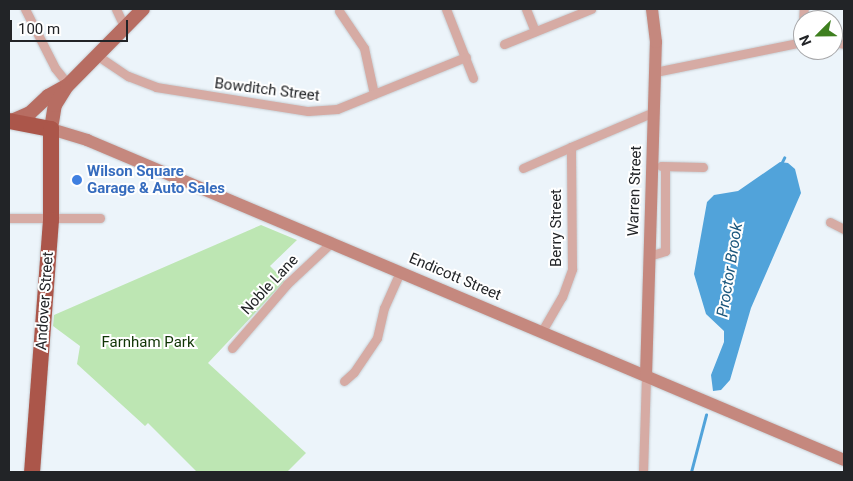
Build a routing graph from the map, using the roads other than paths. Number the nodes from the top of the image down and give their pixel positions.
1 (25, 9) edge
2 (116, 9) edge
3 (143, 9) edge
4 (446, 9) edge
5 (526, 9) edge
6 (591, 9) edge
7 (652, 9) edge
8 (339, 12) dead end
9 (124, 26) junction
10 (535, 31) junction
11 (504, 44) dead end
12 (793, 44) edge
13 (95, 54) junction
14 (466, 57) junction
15 (655, 72) junction
16 (473, 78) dead end
17 (67, 85) junction
18 (374, 94) junction
19 (654, 112) junction
20 (10, 121) edge
21 (51, 129) junction
22 (571, 147) junction
23 (652, 166) junction
24 (666, 167) junction
25 (523, 168) dead end
26 (703, 168) dead end
27 (9, 218) edge
28 (100, 218) dead end
29 (51, 220) junction
30 (830, 222) dead end
31 (844, 229) edge
32 (331, 243) junction
33 (649, 256) junction
34 (400, 272) junction
35 (542, 331) junction
36 (232, 348) dead end
37 (646, 376) junction
38 (344, 380) dead end
39 (844, 460) edge
40 (32, 472) edge
41 (643, 472) edge

1 - 17 street
2 - 9 street
3 - 9 main road
4 - 14 street
5 - 10 street
6 - 10 street
7 - 15 street, Warren Street
8 - 18 street
9 - 13 main road
10 - 11 street
12 - 15 street
13 - 17 main road
13 - 18 street, Bowditch Street
14 - 16 street
14 - 18 street, Bowditch Street
15 - 19 street, Warren Street
17 - 20 main road
17 - 21 main road
19 - 22 street
19 - 23 street, Warren Street
20 - 21 highway
21 - 29 highway, Andover Street
21 - 32 street, Endicott Street
22 - 25 street
22 - 35 street, Berry Street
23 - 24 street
23 - 33 street, Warren Street
24 - 26 street
24 - 33 street
27 - 29 street
28 - 29 street
29 - 40 highway, Andover Street
30 - 31 street
32 - 34 street, Endicott Street
32 - 36 street, Noble Lane
33 - 37 street, Warren Street
34 - 35 street, Endicott Street
34 - 38 street
35 - 37 street, Endicott Street
37 - 39 street, Endicott Street
37 - 41 street

